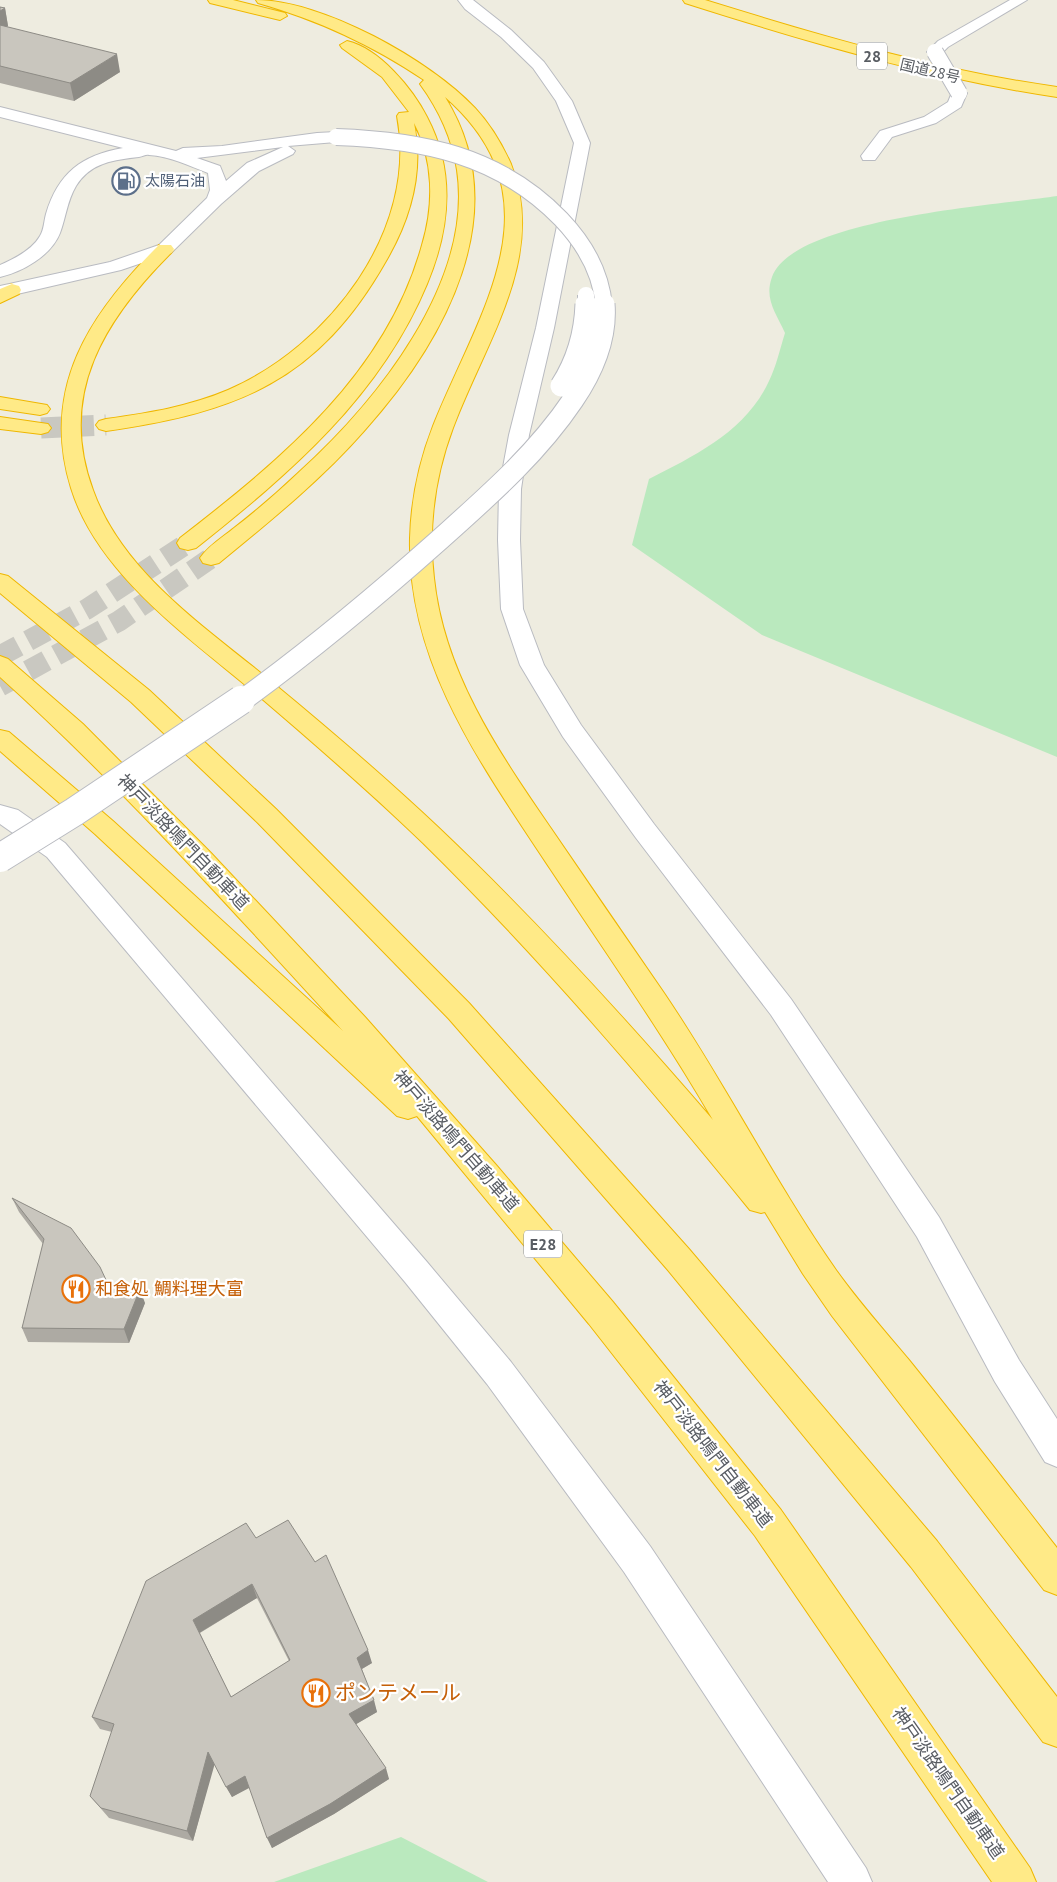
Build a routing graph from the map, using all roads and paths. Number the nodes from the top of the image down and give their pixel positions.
1 (215, 0) edge
2 (263, 0) edge
3 (465, 0) edge
4 (690, 0) edge
5 (1020, 0) edge
6 (402, 72) junction
7 (1057, 92) edge
8 (0, 112) edge
9 (335, 140) junction
10 (157, 152) junction
11 (869, 156) dead end
12 (215, 200) junction
13 (164, 249) junction
14 (0, 272) edge
15 (4, 293) edge
16 (0, 403) edge
17 (106, 418) tunnel mouth
18 (0, 423) edge
19 (188, 543) tunnel mouth
20 (211, 558) tunnel mouth
21 (0, 581) edge
22 (0, 664) edge
23 (0, 738) edge
24 (0, 814) edge
25 (0, 838) edge
26 (0, 858) edge
27 (486, 1175) junction
28 (816, 1268) junction
29 (1057, 1450) edge
30 (1057, 1577) edge
31 (1057, 1728) edge
32 (852, 1882) edge
33 (1016, 1882) edge

1 - 6 highway
2 - 6 highway
3 - 29 street
4 - 7 highway, 国道28号 / 28
5 - 11 street, bridge
6 - 17 highway
6 - 19 highway
6 - 20 highway
6 - 28 highway
8 - 10 street
9 - 10 street
9 - 12 street
9 - 25 street, bridge
9 - 26 street, bridge
10 - 12 street
10 - 14 street
12 - 13 street
13 - 15 street
13 - 28 highway
16 - 18 highway
21 - 31 highway
22 - 27 highway, 神戸淡路鳴門自動車道 / E28
23 - 27 highway
24 - 32 street
27 - 33 highway, 神戸淡路鳴門自動車道 / E28
28 - 30 highway

